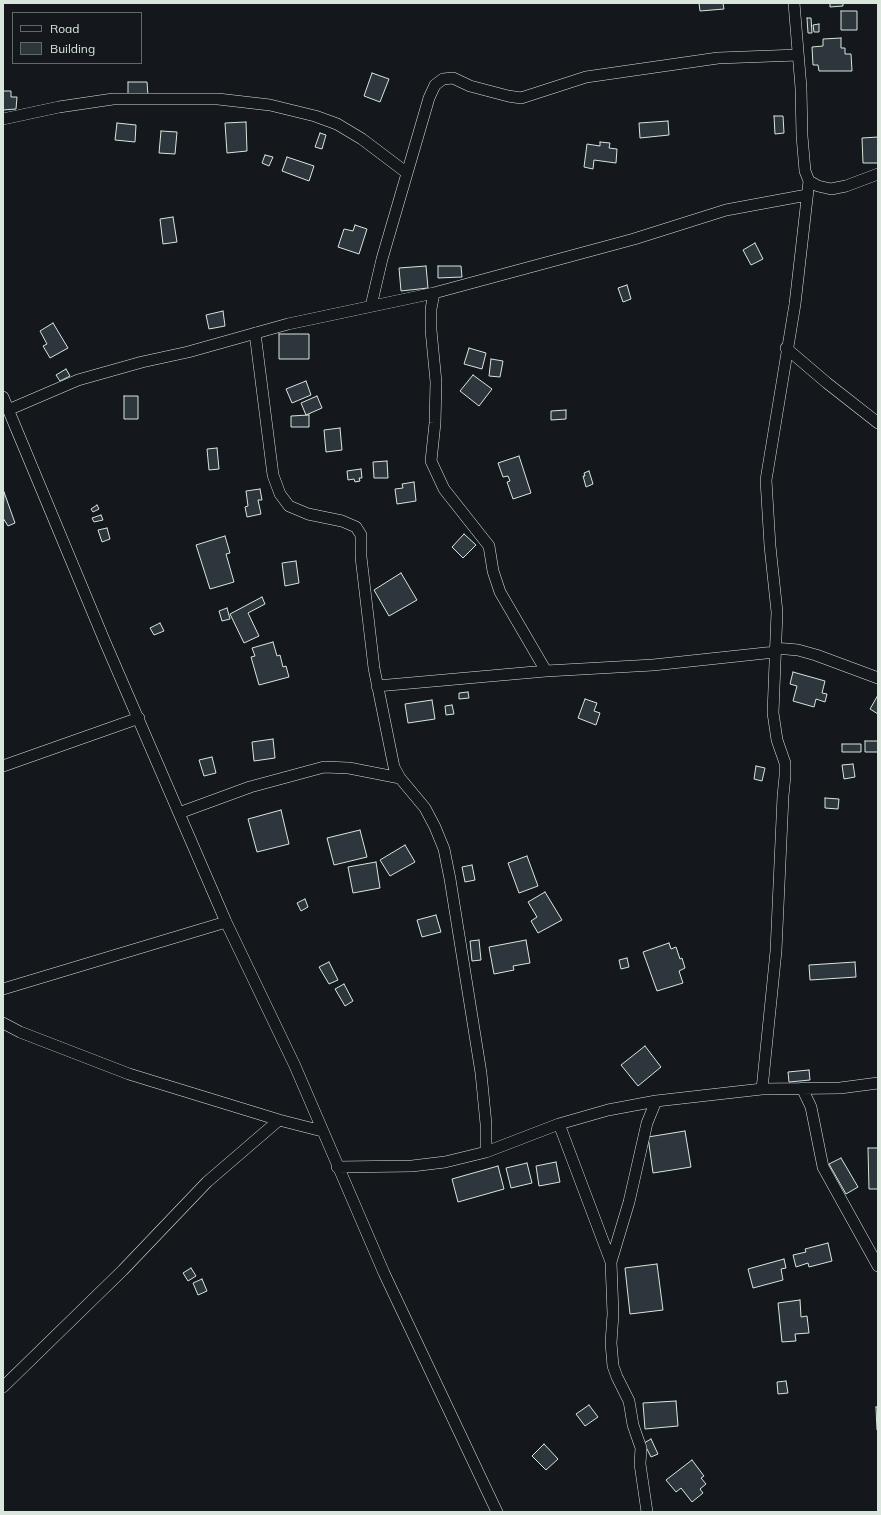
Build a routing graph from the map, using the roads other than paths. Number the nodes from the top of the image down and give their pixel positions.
1 (794, 3) edge
2 (798, 55) junction
3 (3, 119) edge
4 (407, 173) junction
5 (878, 174) edge
6 (809, 181) junction
7 (807, 196) junction
8 (434, 293) junction
9 (371, 306) junction
10 (255, 333) junction
11 (786, 348) junction
12 (3, 397) edge
13 (8, 410) junction
14 (878, 423) edge
15 (775, 650) junction
16 (546, 671) junction
17 (878, 678) edge
18 (377, 686) junction
19 (138, 718) junction
20 (3, 766) edge
21 (400, 778) junction
22 (179, 813) junction
23 (226, 922) junction
24 (3, 989) edge
25 (3, 1023) edge
26 (878, 1083) edge
27 (802, 1088) junction
28 (762, 1089) junction
29 (656, 1101) junction
30 (279, 1120) junction
31 (559, 1124) junction
32 (322, 1131) junction
33 (486, 1152) junction
34 (337, 1167) junction
35 (611, 1262) junction
36 (878, 1266) edge
37 (3, 1387) edge
38 (497, 1512) edge
39 (647, 1512) edge

1 - 2 street
2 - 4 street
2 - 6 street
3 - 4 street
4 - 9 street
5 - 6 street
6 - 7 street
7 - 8 street
7 - 11 street
8 - 9 street
8 - 16 street
9 - 10 street
10 - 13 street
10 - 18 street
11 - 14 street
11 - 15 street
12 - 13 street
13 - 19 street
15 - 16 street
15 - 17 street
15 - 28 street
16 - 18 street
18 - 21 street
19 - 20 street
19 - 22 street
21 - 22 street
21 - 33 street
22 - 23 street
23 - 24 street
23 - 32 street
25 - 30 street
26 - 27 street
27 - 28 street
27 - 36 street
28 - 29 street
29 - 31 street
29 - 35 street
30 - 32 street
30 - 37 street
31 - 33 street
31 - 35 street
32 - 34 street
33 - 34 street
34 - 38 street
35 - 39 street

